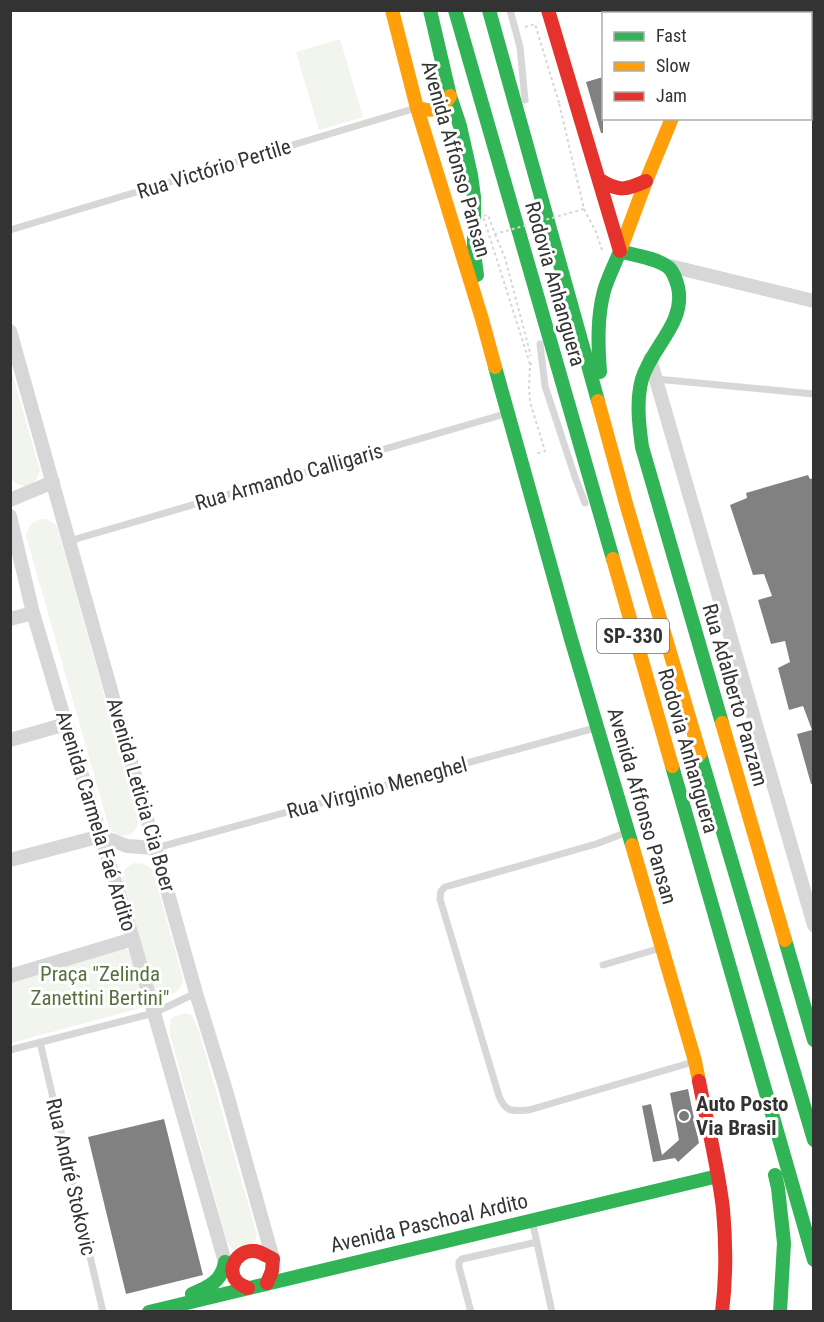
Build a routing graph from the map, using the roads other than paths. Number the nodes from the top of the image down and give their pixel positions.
1 (392, 10) edge
2 (430, 10) edge
3 (455, 10) edge
4 (489, 10) edge
5 (510, 10) edge
6 (548, 10) edge
7 (450, 96) junction
8 (525, 103) dead end
9 (417, 108) junction
10 (526, 114) dead end
11 (671, 120) edge
12 (530, 159) junction
13 (600, 180) junction
14 (646, 181) junction
15 (10, 230) edge
16 (620, 251) junction
17 (666, 265) junction
18 (536, 296) junction
19 (813, 301) edge
20 (482, 318) junction
21 (537, 325) dead end
22 (10, 331) edge
23 (539, 335) dead end
24 (650, 359) junction
25 (656, 379) junction
26 (813, 394) edge
27 (508, 413) junction
28 (53, 482) junction
29 (10, 500) edge
30 (627, 507) junction
31 (587, 509) dead end
32 (10, 516) edge
33 (597, 530) dead end
34 (69, 541) junction
35 (609, 550) junction
36 (33, 613) junction
37 (10, 619) edge
38 (66, 724) junction
39 (597, 727) junction
40 (10, 740) edge
41 (628, 832) junction
42 (101, 836) junction
43 (156, 848) junction
44 (10, 860) edge
45 (813, 925) edge
46 (133, 939) junction
47 (661, 948) junction
48 (603, 965) dead end
49 (10, 976) edge
50 (196, 993) junction
51 (154, 1013) junction
52 (813, 1040) edge
53 (40, 1042) junction
54 (10, 1050) edge
55 (695, 1061) junction
56 (775, 1128) junction
57 (813, 1140) edge
58 (718, 1176) junction
59 (532, 1220) junction
60 (537, 1242) junction
61 (273, 1259) junction
62 (813, 1260) edge
63 (229, 1264) junction
64 (339, 1266) junction
65 (267, 1283) junction
66 (248, 1288) junction
67 (177, 1305) junction
68 (552, 1309) edge
69 (103, 1311) edge
70 (149, 1311) edge
71 (471, 1311) edge
72 (545, 1311) edge
73 (722, 1311) edge
74 (780, 1311) edge

1 - 9 main road, Avenida Affonso Pansan
2 - 7 main road, Avenida Affonso Pansan
3 - 18 main road, Rodovia Anhanguera / SP-330
4 - 12 main road, Rodovia Anhanguera / SP-330
5 - 8 lane
6 - 13 main road
7 - 9 main road
7 - 20 main road, Avenida Affonso Pansan
9 - 15 lane, Rua Victório Pertile
9 - 20 main road, Avenida Affonso Pansan
10 - 12 lane
11 - 14 main road
12 - 30 main road, Rodovia Anhanguera / SP-330
13 - 14 main road
13 - 16 main road
14 - 16 main road
16 - 17 main road
16 - 30 main road
17 - 19 street
17 - 24 main road, Rua Adalberto Panzam
18 - 21 lane
18 - 35 main road, Rodovia Anhanguera / SP-330
20 - 27 main road, Avenida Affonso Pansan
22 - 28 street, Avenida Leticia Cia Boer
23 - 31 lane
24 - 25 street
24 - 52 main road, Rua Adalberto Panzam
25 - 26 lane
25 - 45 street
27 - 34 lane, Rua Armando Calligaris
27 - 39 main road, Avenida Affonso Pansan
28 - 29 street
28 - 34 street, Avenida Leticia Cia Boer
30 - 57 main road, Rodovia Anhanguera / SP-330
32 - 36 street, Avenida Carmela Faé Ardito
33 - 35 lane
34 - 43 street, Avenida Leticia Cia Boer
35 - 56 main road, Rodovia Anhanguera / SP-330
36 - 37 street
36 - 38 street, Avenida Carmela Faé Ardito
38 - 40 street
38 - 42 street, Avenida Carmela Faé Ardito
39 - 41 main road, Avenida Affonso Pansan
39 - 43 lane, Rua Virginio Meneghel
41 - 47 main road, Avenida Affonso Pansan
41 - 55 lane
42 - 43 street
42 - 44 street
42 - 46 street, Avenida Carmela Faé Ardito
43 - 50 street, Avenida Leticia Cia Boer
46 - 49 street
46 - 51 street, Avenida Carmela Faé Ardito
47 - 48 lane
47 - 55 main road, Avenida Affonso Pansan
50 - 51 lane
50 - 61 street, Avenida Leticia Cia Boer
51 - 53 lane
51 - 63 street, Avenida Carmela Faé Ardito
53 - 54 lane
53 - 69 lane, Rua André Stokovic
55 - 58 main road, Avenida Affonso Pansan
56 - 62 main road, Rodovia Anhanguera / SP-330
56 - 74 main road
58 - 59 main road, Avenida Paschoal Ardito
58 - 73 main road, Avenida Affonso Pansan
59 - 60 lane
59 - 64 main road, Avenida Paschoal Ardito
60 - 68 lane
60 - 71 lane
61 - 63 main road
61 - 64 main road
61 - 65 main road
63 - 66 main road
63 - 67 main road
64 - 65 main road, Avenida Paschoal Ardito
65 - 66 main road, Avenida Paschoal Ardito
66 - 67 main road, Avenida Paschoal Ardito
67 - 70 main road, Avenida Paschoal Ardito
68 - 72 lane

